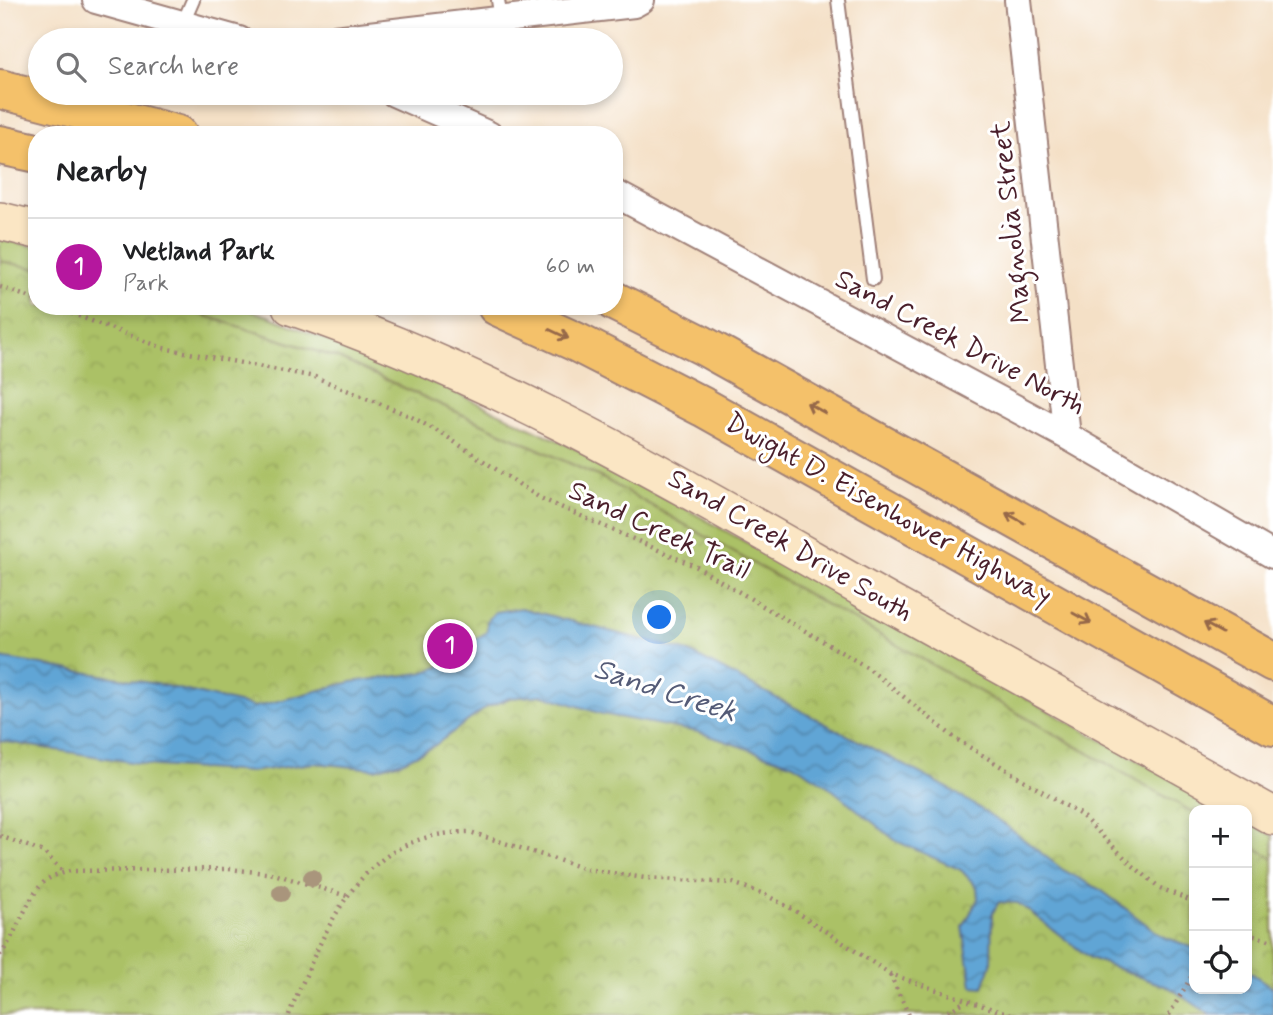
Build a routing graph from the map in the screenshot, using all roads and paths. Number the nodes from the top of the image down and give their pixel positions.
1 (96, 0) edge
2 (641, 0) edge
3 (838, 0) edge
4 (1018, 0) edge
5 (500, 9) edge
6 (188, 11) edge
7 (218, 28) edge
8 (434, 28) edge
9 (0, 89) edge
10 (28, 96) edge
11 (62, 105) edge
12 (421, 105) edge
13 (143, 126) edge
14 (469, 126) edge
15 (0, 145) edge
16 (28, 151) edge
17 (623, 198) edge
18 (0, 221) edge
19 (28, 228) edge
20 (873, 279) dead end
21 (0, 287) edge
22 (28, 297) edge
23 (623, 306) edge
24 (76, 315) edge
25 (314, 315) edge
26 (517, 315) edge
27 (1067, 436) junction
28 (1273, 555) edge
29 (1273, 662) edge
30 (1273, 726) edge
31 (1273, 816) edge
32 (0, 836) edge
33 (64, 873) junction
34 (347, 896) junction
35 (1189, 900) edge
36 (1252, 935) edge
37 (1273, 941) edge
38 (0, 956) edge
39 (890, 974) junction
40 (1189, 981) edge
41 (965, 1001) junction
42 (289, 1015) edge
43 (909, 1015) edge
44 (942, 1015) edge
45 (1010, 1015) edge
46 (1169, 1015) edge

1 - 6 street
2 - 5 street
3 - 20 lane
4 - 27 street, Magnolia Street
5 - 8 street
6 - 7 street
9 - 10 highway
11 - 13 highway
12 - 14 street
15 - 16 highway
17 - 27 street, Sand Creek Drive North
18 - 19 main road
21 - 22 path
29 -> 23 highway, Dwight D. Eisenhower Highway
24 - 35 path, Sand Creek Trail
25 - 31 main road, Sand Creek Drive South
26 -> 30 highway, Dwight D. Eisenhower Highway
27 - 28 street, Sand Creek Drive North
32 - 33 path
33 - 34 path
33 - 38 path
34 - 39 path
34 - 42 path
36 - 37 path
39 - 41 path
39 - 43 path
40 - 46 path
41 - 44 path
41 - 45 path

